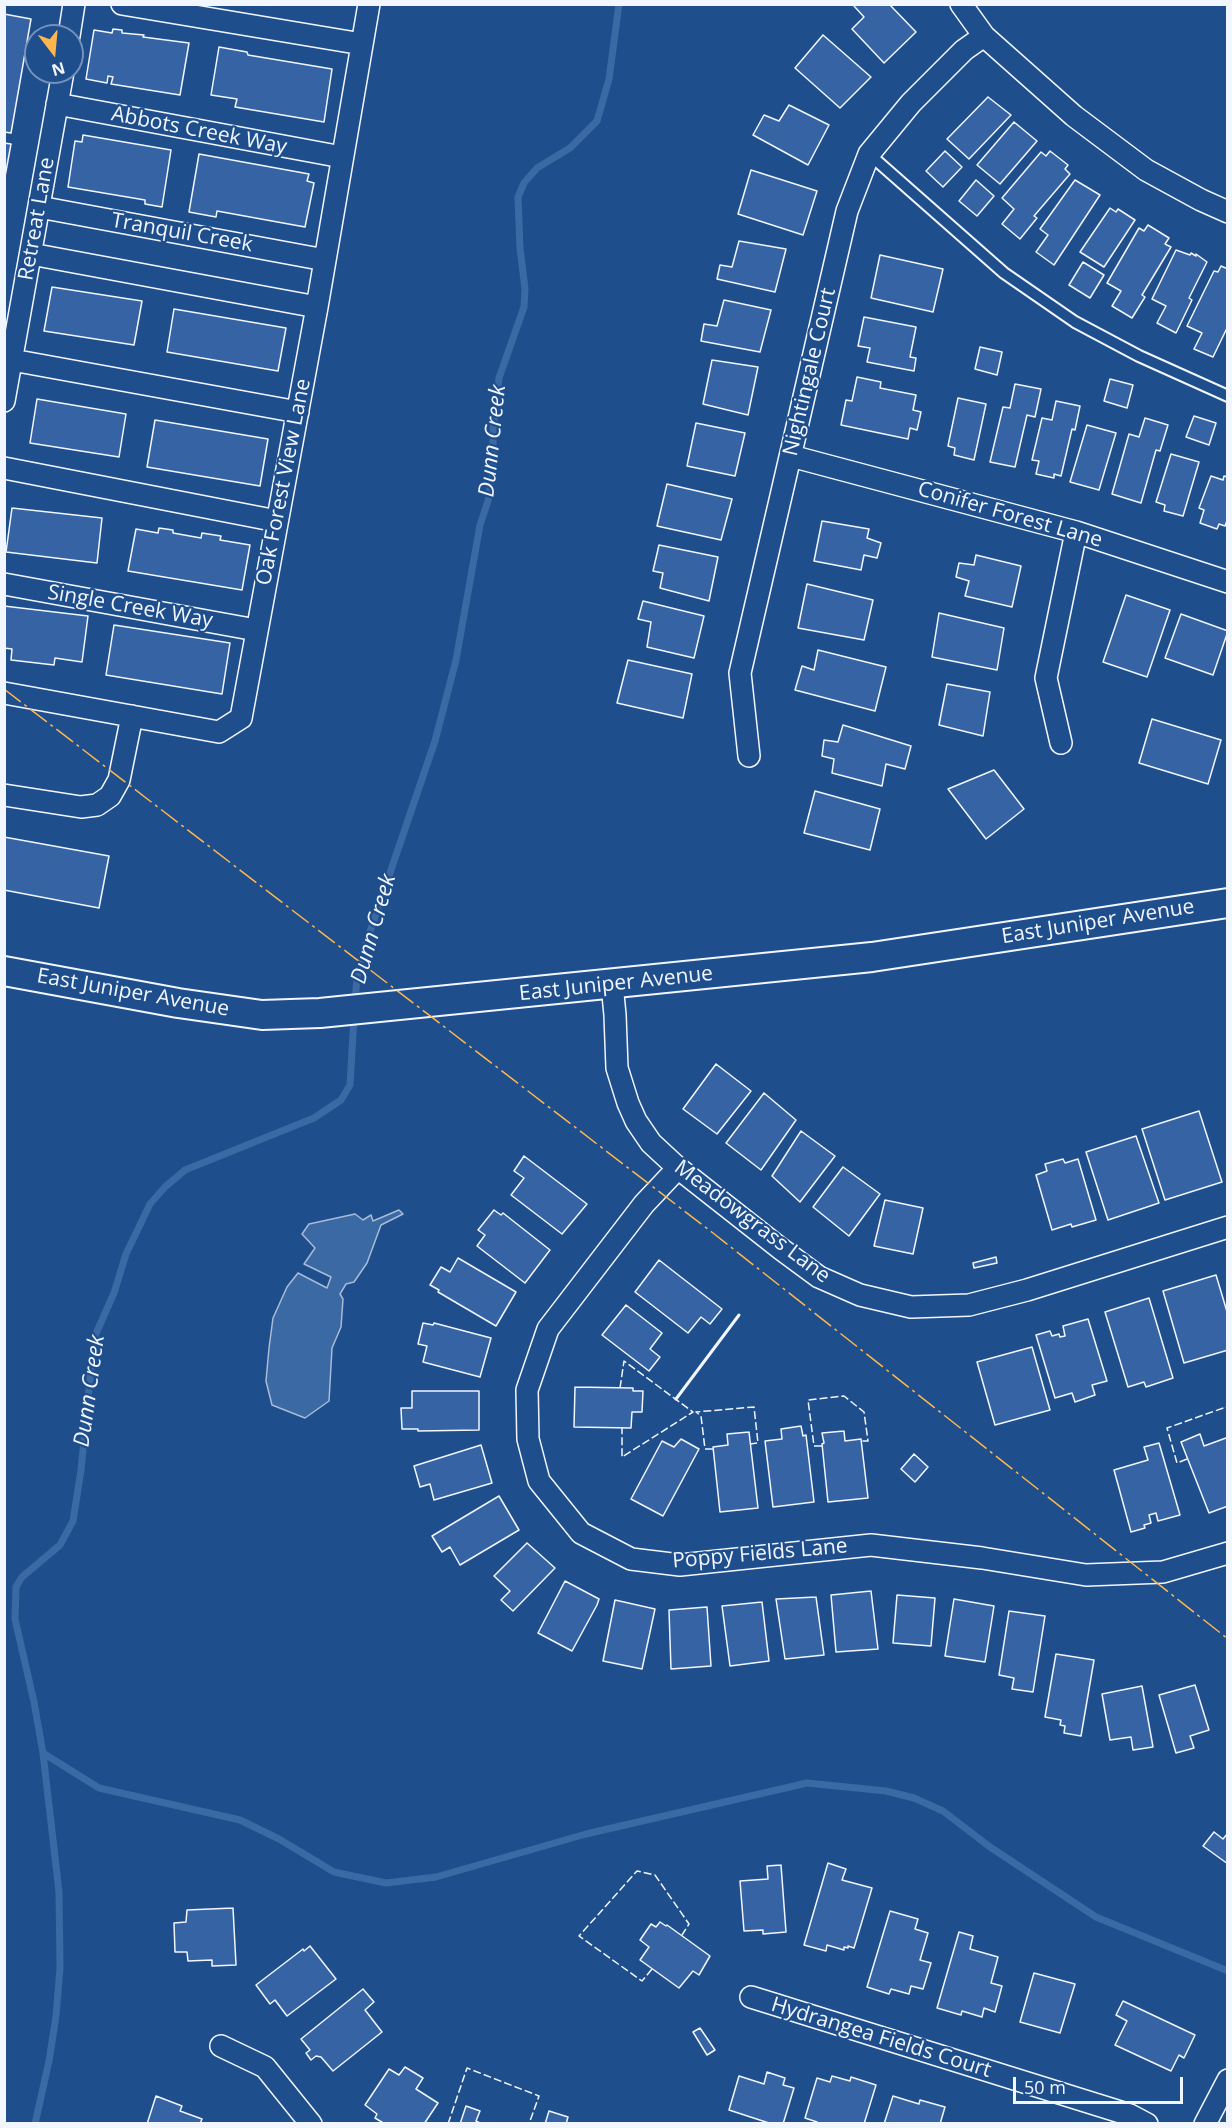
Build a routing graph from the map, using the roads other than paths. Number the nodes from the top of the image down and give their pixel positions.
1 (74, 4) edge
2 (122, 4) edge
3 (369, 4) edge
4 (961, 4) edge
5 (71, 24) edge
6 (984, 36) junction
7 (362, 44) junction
8 (61, 84) edge
9 (57, 104) junction
10 (869, 154) junction
11 (342, 158) junction
12 (39, 207) junction
13 (1227, 212) edge
14 (31, 254) junction
15 (325, 260) junction
16 (317, 307) junction
17 (12, 360) junction
18 (1227, 396) edge
19 (4, 401) edge
20 (298, 412) junction
21 (791, 456) junction
22 (4, 468) edge
23 (277, 521) junction
24 (1076, 532) junction
25 (1227, 582) edge
26 (4, 584) edge
27 (256, 630) junction
28 (4, 693) edge
29 (132, 716) junction
30 (1061, 743) dead end
31 (749, 756) dead end
32 (4, 795) edge
33 (1227, 903) edge
34 (4, 971) edge
35 (612, 984) junction
36 (678, 1168) junction
37 (1227, 1227) edge
38 (1227, 1553) edge
39 (751, 1997) dead end
40 (221, 2046) dead end
41 (1227, 2080) edge
42 (311, 2124) edge
43 (1147, 2124) edge
44 (1205, 2124) edge

1 - 5 street
2 - 7 street
3 - 7 street, Oak Forest View Lane
4 - 6 street
6 - 10 street, Nightingale Court
6 - 13 street
7 - 11 street, Oak Forest View Lane
8 - 9 street, Retreat Lane
9 - 11 street, Abbots Creek Way
9 - 12 street, Retreat Lane
10 - 18 lane
10 - 21 street, Nightingale Court
11 - 15 street, Oak Forest View Lane
12 - 14 street, Retreat Lane
12 - 15 street, Tranquil Creek
14 - 16 street
14 - 17 street, Retreat Lane
15 - 16 street, Oak Forest View Lane
16 - 20 street, Oak Forest View Lane
17 - 19 street, Retreat Lane
17 - 20 street
20 - 23 street, Oak Forest View Lane
21 - 24 street, Conifer Forest Lane
21 - 31 street, Nightingale Court
22 - 23 street
23 - 27 street, Oak Forest View Lane
24 - 25 street, Conifer Forest Lane
24 - 30 street
26 - 27 street, Single Creek Way
27 - 29 street, Oak Forest View Lane
28 - 29 street, Oak Forest View Lane
29 - 32 street
33 - 35 street, East Juniper Avenue
34 - 35 street, East Juniper Avenue
35 - 36 street, Meadowgrass Lane
36 - 37 street, Meadowgrass Lane
36 - 38 street, Poppy Fields Lane
39 - 43 street, Hydrangea Fields Court
40 - 42 street
41 - 44 street

